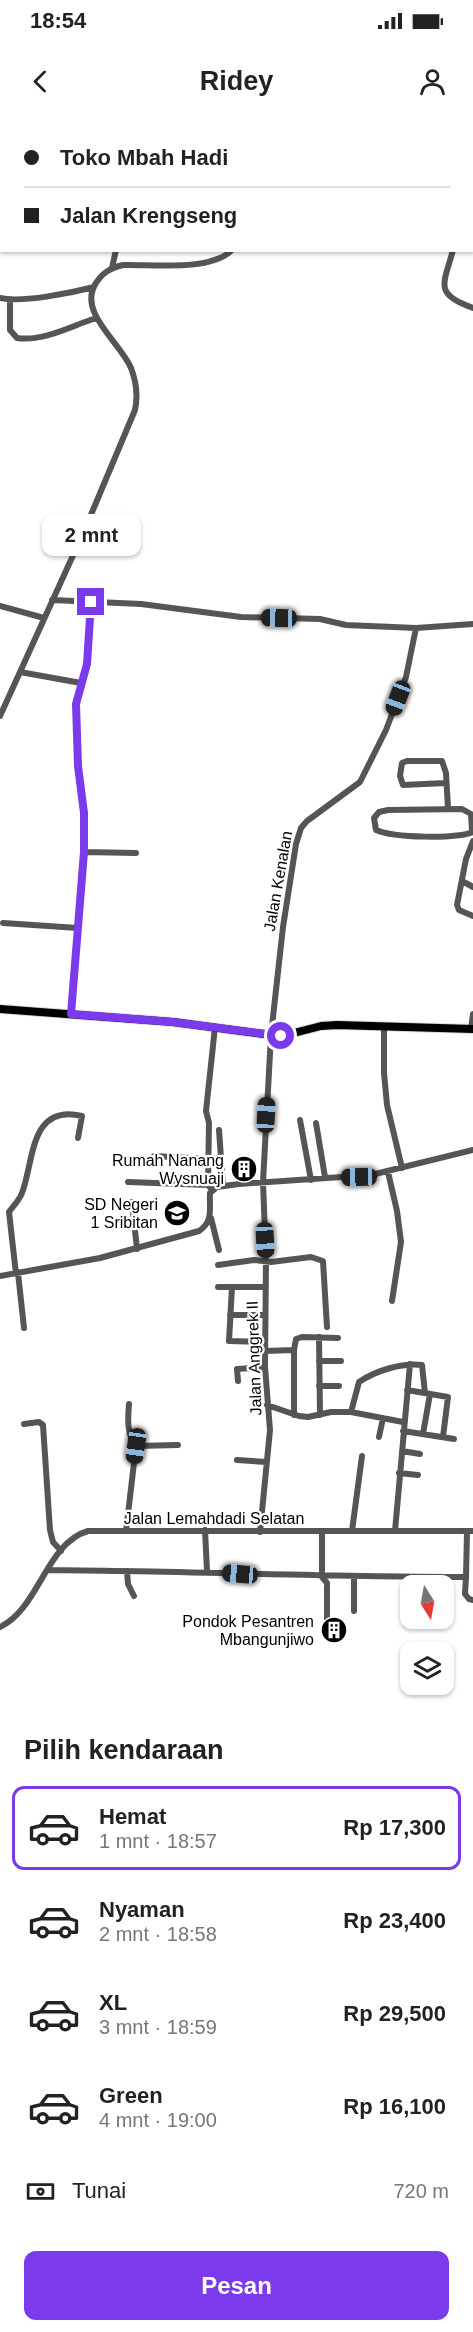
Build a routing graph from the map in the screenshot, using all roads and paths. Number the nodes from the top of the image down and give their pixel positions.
1 (116, 252) edge
2 (229, 252) edge
3 (452, 252) edge
4 (112, 268) junction
5 (93, 287) junction
6 (0, 298) edge
7 (10, 300) junction
8 (473, 308) edge
9 (96, 318) junction
10 (52, 600) junction
11 (91, 602) junction
12 (0, 606) edge
13 (44, 618) junction
14 (473, 624) edge
15 (416, 628) junction
16 (20, 672) junction
17 (81, 682) junction
18 (0, 716) edge
19 (446, 783) junction
20 (448, 808) junction
21 (472, 832) edge
22 (473, 841) edge
23 (84, 852) junction
24 (136, 853) dead end
25 (469, 860) edge
26 (462, 881) junction
27 (473, 887) edge
28 (473, 916) edge
29 (3, 923) dead end
30 (78, 928) junction
31 (0, 1008) edge
32 (71, 1014) junction
33 (473, 1014) edge
34 (215, 1027) junction
35 (384, 1027) junction
36 (472, 1029) edge
37 (271, 1035) junction
38 (300, 1120) dead end
39 (316, 1123) dead end
40 (219, 1130) dead end
41 (78, 1138) dead end
42 (208, 1145) junction
43 (220, 1145) junction
44 (473, 1150) edge
45 (154, 1156) dead end
46 (208, 1159) junction
47 (402, 1168) junction
48 (388, 1172) junction
49 (325, 1177) junction
50 (311, 1180) junction
51 (128, 1182) dead end
52 (262, 1182) junction
53 (223, 1186) junction
54 (210, 1187) junction
55 (132, 1202) dead end
56 (210, 1218) junction
57 (137, 1249) junction
58 (219, 1250) dead end
59 (266, 1260) junction
60 (218, 1265) dead end
61 (17, 1274) junction
62 (0, 1276) edge
63 (218, 1287) dead end
64 (232, 1287) junction
65 (264, 1287) junction
66 (392, 1300) dead end
67 (230, 1315) junction
68 (264, 1315) junction
69 (327, 1327) dead end
70 (24, 1328) dead end
71 (319, 1337) junction
72 (338, 1338) dead end
73 (265, 1342) junction
74 (294, 1350) junction
75 (265, 1351) junction
76 (319, 1361) junction
77 (341, 1361) dead end
78 (410, 1364) junction
79 (266, 1367) junction
80 (238, 1381) dead end
81 (319, 1386) junction
82 (339, 1386) dead end
83 (407, 1390) junction
84 (427, 1393) junction
85 (129, 1404) dead end
86 (267, 1405) junction
87 (351, 1412) junction
88 (294, 1415) junction
89 (320, 1415) junction
90 (383, 1418) junction
91 (403, 1422) junction
92 (24, 1424) dead end
93 (403, 1431) junction
94 (423, 1434) junction
95 (378, 1437) dead end
96 (442, 1437) junction
97 (454, 1439) dead end
98 (137, 1445) junction
99 (178, 1445) dead end
100 (402, 1451) junction
101 (420, 1454) dead end
102 (362, 1456) dead end
103 (237, 1460) dead end
104 (267, 1462) junction
105 (399, 1473) junction
106 (418, 1475) dead end
107 (205, 1530) junction
108 (322, 1530) junction
109 (126, 1531) junction
110 (352, 1531) junction
111 (395, 1531) junction
112 (260, 1532) junction
113 (470, 1532) edge
114 (62, 1551) junction
115 (47, 1570) junction
116 (127, 1570) junction
117 (207, 1571) junction
118 (322, 1577) junction
119 (354, 1577) junction
120 (466, 1577) junction
121 (134, 1596) dead end
122 (473, 1600) edge
123 (354, 1611) dead end
124 (327, 1619) dead end
125 (0, 1627) edge

1 - 4 street
2 - 4 street
3 - 8 street
4 - 5 street
5 - 7 street
5 - 9 street
6 - 7 street
7 - 9 street
9 - 10 street
10 - 11 street
10 - 13 street
11 - 15 street
11 - 17 street
12 - 13 street
13 - 16 street
14 - 15 street
15 - 37 street, Jalan Kenalan
16 - 17 street
16 - 18 street
17 - 23 street
19 - 19 street
19 - 20 street
20 - 21 street
20 - 21 street
22 - 25 street
23 - 24 street
23 - 30 street
25 - 26 street
26 - 27 street
26 - 28 street
29 - 30 street
30 - 32 street
31 - 32 main road
32 - 34 main road
33 - 36 street
34 - 37 main road
34 - 42 street
35 - 36 main road
35 - 37 main road
35 - 47 street
37 - 52 street, Jalan Kenalan
38 - 50 street
39 - 49 street
40 - 43 street
41 - 61 street
42 - 43 street
42 - 46 street
43 - 53 street
44 - 47 street
45 - 46 street
46 - 54 street
47 - 48 street
48 - 49 street
48 - 66 street
49 - 50 street
50 - 52 street
51 - 54 street
52 - 53 street
52 - 59 street, Jalan Anggrek II
53 - 54 street
54 - 56 street
55 - 57 street
56 - 57 street
56 - 58 street
57 - 61 street
59 - 60 street
59 - 65 street, Jalan Anggrek II
59 - 69 street
61 - 62 street
61 - 70 street
63 - 64 street
64 - 65 street
64 - 67 street
65 - 68 street, Jalan Anggrek II
67 - 68 street
67 - 73 street
68 - 73 street, Jalan Anggrek II
71 - 72 street
71 - 74 street
71 - 76 street
73 - 75 street, Jalan Anggrek II
74 - 75 street
74 - 88 street
75 - 79 street, Jalan Anggrek II
76 - 77 street
76 - 81 street
78 - 83 street
78 - 84 street
78 - 87 street
79 - 80 street
79 - 86 street, Jalan Anggrek II
81 - 82 street
81 - 89 street
83 - 84 street
83 - 91 street
84 - 94 street
84 - 96 street
85 - 98 street
86 - 88 street
86 - 104 street, Jalan Anggrek II
87 - 89 street
87 - 90 street
88 - 89 street
90 - 91 street
90 - 95 street
91 - 93 street
92 - 114 street
93 - 94 street
93 - 100 street
94 - 96 street
96 - 97 street
98 - 99 street
98 - 109 street
100 - 101 street
100 - 105 street
102 - 110 street
103 - 104 street
104 - 112 street, Jalan Anggrek II
105 - 106 street
105 - 111 street
107 - 109 street, Jalan Lemahdadi Selatan
107 - 112 street, Jalan Lemahdadi Selatan
107 - 117 street
108 - 110 street, Jalan Lemahdadi Selatan
108 - 112 street, Jalan Lemahdadi Selatan
108 - 118 street
109 - 114 street, Jalan Lemahdadi Selatan
110 - 111 street, Jalan Lemahdadi Selatan
111 - 113 street, Jalan Lemahdadi Selatan
113 - 120 street
114 - 115 street, Jalan Lemahdadi Selatan
115 - 116 street
115 - 125 street, Jalan Lemahdadi Selatan
116 - 117 street
116 - 121 street
117 - 118 street
118 - 119 street
118 - 124 street
119 - 120 street
119 - 123 street
120 - 122 street

